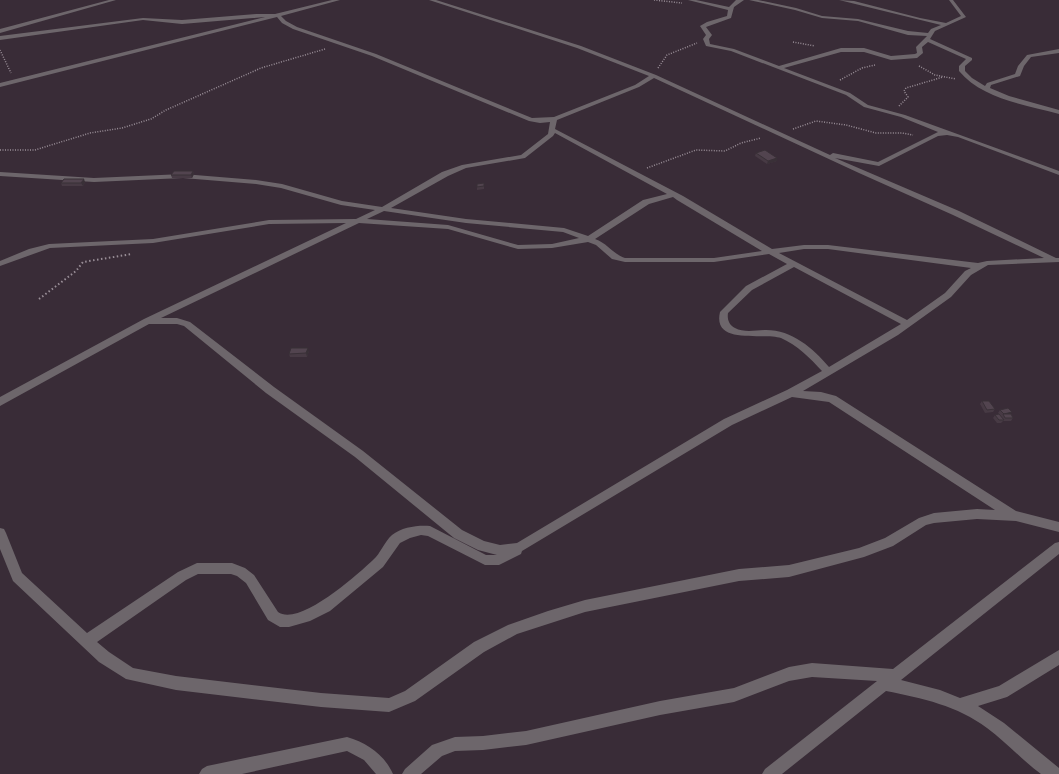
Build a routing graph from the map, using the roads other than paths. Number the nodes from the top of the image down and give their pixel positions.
1 (114, 0) edge
2 (338, 0) edge
3 (432, 0) edge
4 (690, 0) edge
5 (742, 0) edge
6 (751, 0) edge
7 (841, 0) edge
8 (951, 0) edge
9 (729, 9) junction
10 (278, 16) junction
11 (168, 21) junction
12 (948, 24) junction
13 (0, 31) edge
14 (0, 37) edge
15 (928, 38) junction
16 (1059, 51) edge
17 (1048, 53) junction
18 (1057, 58) dead end
19 (777, 68) junction
20 (652, 75) junction
21 (0, 85) edge
22 (987, 88) junction
23 (1059, 112) edge
24 (555, 118) junction
25 (553, 130) junction
26 (947, 133) junction
27 (823, 154) junction
28 (1059, 173) edge
29 (0, 174) edge
30 (673, 195) junction
31 (383, 209) junction
32 (356, 221) junction
33 (589, 239) junction
34 (769, 251) junction
35 (1058, 261) edge
36 (0, 264) edge
37 (794, 264) junction
38 (978, 266) junction
39 (147, 321) junction
40 (907, 324) junction
41 (828, 372) junction
42 (791, 393) junction
43 (0, 402) edge
44 (1016, 516) junction
45 (1059, 527) edge
46 (0, 533) edge
47 (529, 542) junction
48 (1059, 547) edge
49 (87, 641) junction
50 (1059, 657) edge
51 (890, 680) junction
52 (959, 705) junction
53 (207, 774) edge
54 (385, 774) edge
55 (410, 774) edge
56 (770, 774) edge
57 (1054, 774) edge

1 - 13 street
2 - 10 street
3 - 20 street
4 - 9 street
5 - 9 street
6 - 15 street
7 - 12 street
8 - 12 street
9 - 19 street
10 - 11 street
10 - 21 street
10 - 24 street
11 - 13 street
11 - 14 street
12 - 15 street
15 - 19 street
15 - 22 street
16 - 17 street
17 - 18 street
17 - 22 street
19 - 26 street
20 - 24 street
20 - 27 street
22 - 23 street
24 - 25 street
25 - 30 street
25 - 31 street
26 - 27 street
26 - 28 street
27 - 35 street
29 - 31 street
30 - 33 street
30 - 34 street
31 - 32 street
31 - 33 street
32 - 33 street
32 - 36 street
32 - 39 street
33 - 34 street
34 - 37 street
34 - 38 street
35 - 38 street
37 - 40 street
37 - 41 street
38 - 40 street
39 - 43 street
39 - 47 street
40 - 41 street
41 - 42 street
42 - 44 street
42 - 47 street
44 - 45 street
44 - 49 street
46 - 49 street
47 - 49 street
48 - 51 street
50 - 52 street
51 - 52 street
51 - 55 street
51 - 56 street
52 - 57 street
53 - 54 street

